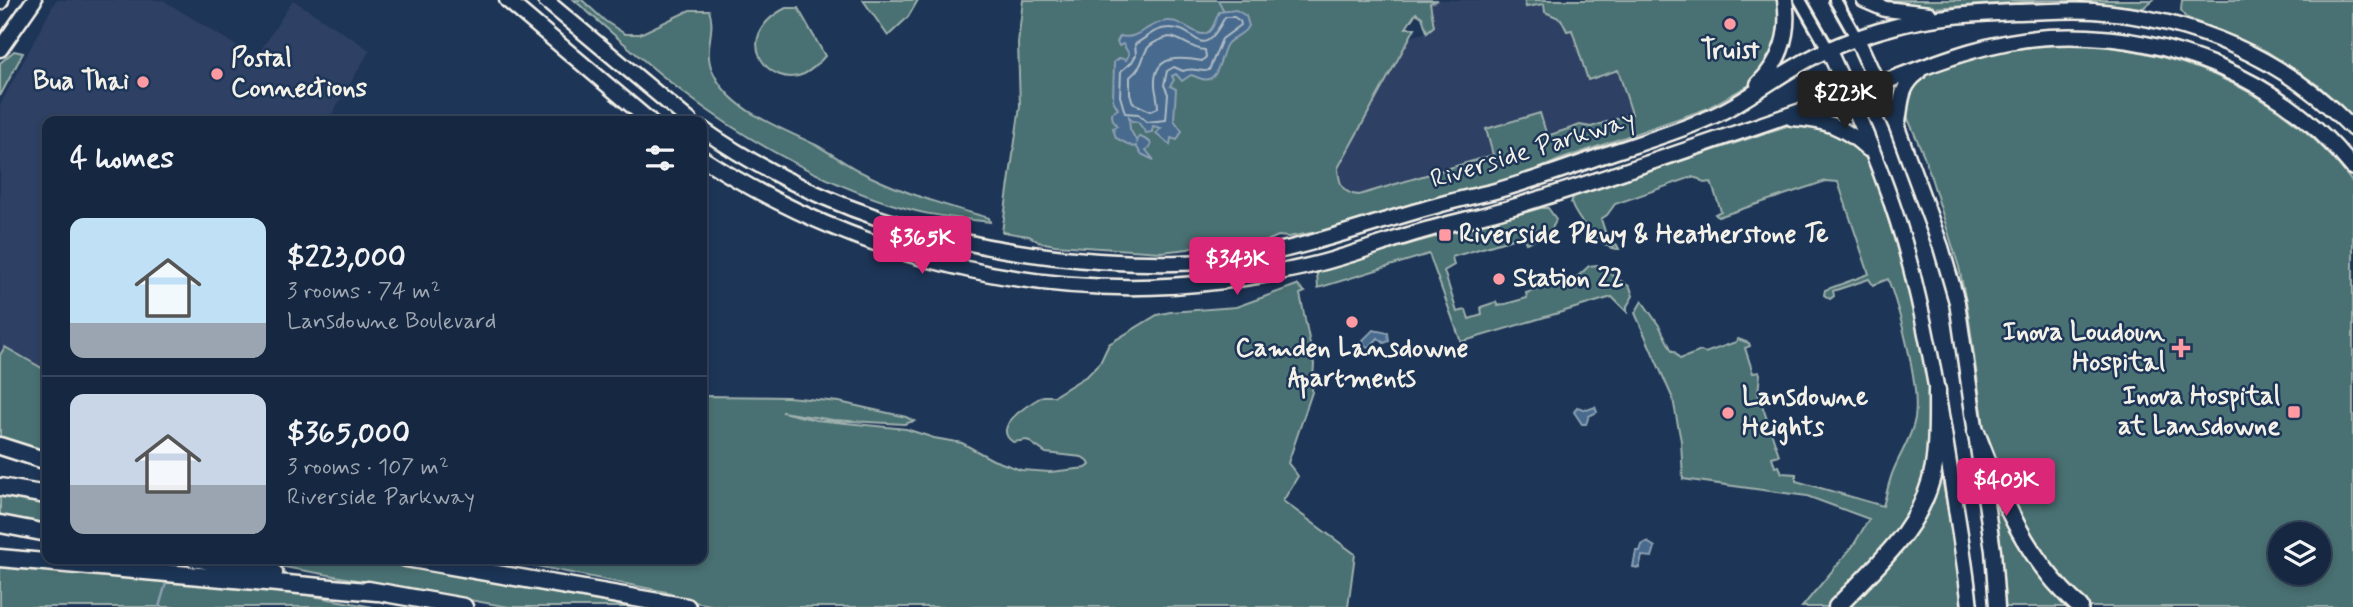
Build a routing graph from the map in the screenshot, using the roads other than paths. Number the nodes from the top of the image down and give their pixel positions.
1 (34, 0) edge
2 (507, 0) edge
3 (545, 0) edge
4 (1785, 0) edge
5 (1800, 0) edge
6 (1835, 0) edge
7 (1864, 0) edge
8 (1958, 15) junction
9 (1857, 39) junction
10 (0, 49) edge
11 (1828, 49) junction
12 (1931, 64) junction
13 (1878, 86) junction
14 (1850, 95) junction
15 (1736, 105) junction
16 (644, 116) edge
17 (684, 116) edge
18 (1780, 118) junction
19 (1897, 127) junction
20 (2353, 129) edge
21 (707, 132) edge
22 (1872, 154) junction
23 (707, 161) edge
24 (2353, 168) edge
25 (1937, 390) junction
26 (1976, 432) junction
27 (0, 446) edge
28 (42, 459) edge
29 (0, 487) edge
30 (42, 494) edge
31 (0, 524) edge
32 (42, 532) edge
33 (0, 558) edge
34 (42, 562) edge
35 (67, 564) edge
36 (225, 564) edge
37 (440, 564) edge
38 (377, 592) junction
39 (464, 607) edge
40 (687, 607) edge
41 (1837, 607) edge
42 (1970, 607) edge
43 (1997, 607) edge
44 (2080, 607) edge

1 - 10 main road
2 - 16 main road
3 - 17 main road
4 - 15 main road
5 - 11 street
6 - 9 street
7 - 8 main road
8 - 9 main road, Riverside Parkway
8 - 20 main road, Riverside Parkway
9 - 11 main road, Riverside Parkway
9 - 13 main road
11 - 14 main road
11 - 15 main road, Riverside Parkway
12 - 13 main road, Riverside Parkway
12 - 19 main road
12 - 24 main road, Riverside Parkway
13 - 14 main road, Riverside Parkway
13 - 19 main road
14 - 18 main road, Riverside Parkway
14 - 22 main road
15 - 21 main road, Riverside Parkway
18 - 22 main road
18 - 23 main road, Riverside Parkway
19 - 26 main road
22 - 25 main road
25 - 41 highway
25 - 42 main road
26 - 43 main road
26 - 44 highway
27 - 28 highway
29 - 30 highway
31 - 32 highway
33 - 34 highway
35 - 38 highway
36 - 38 highway
37 - 40 highway
38 - 39 highway

